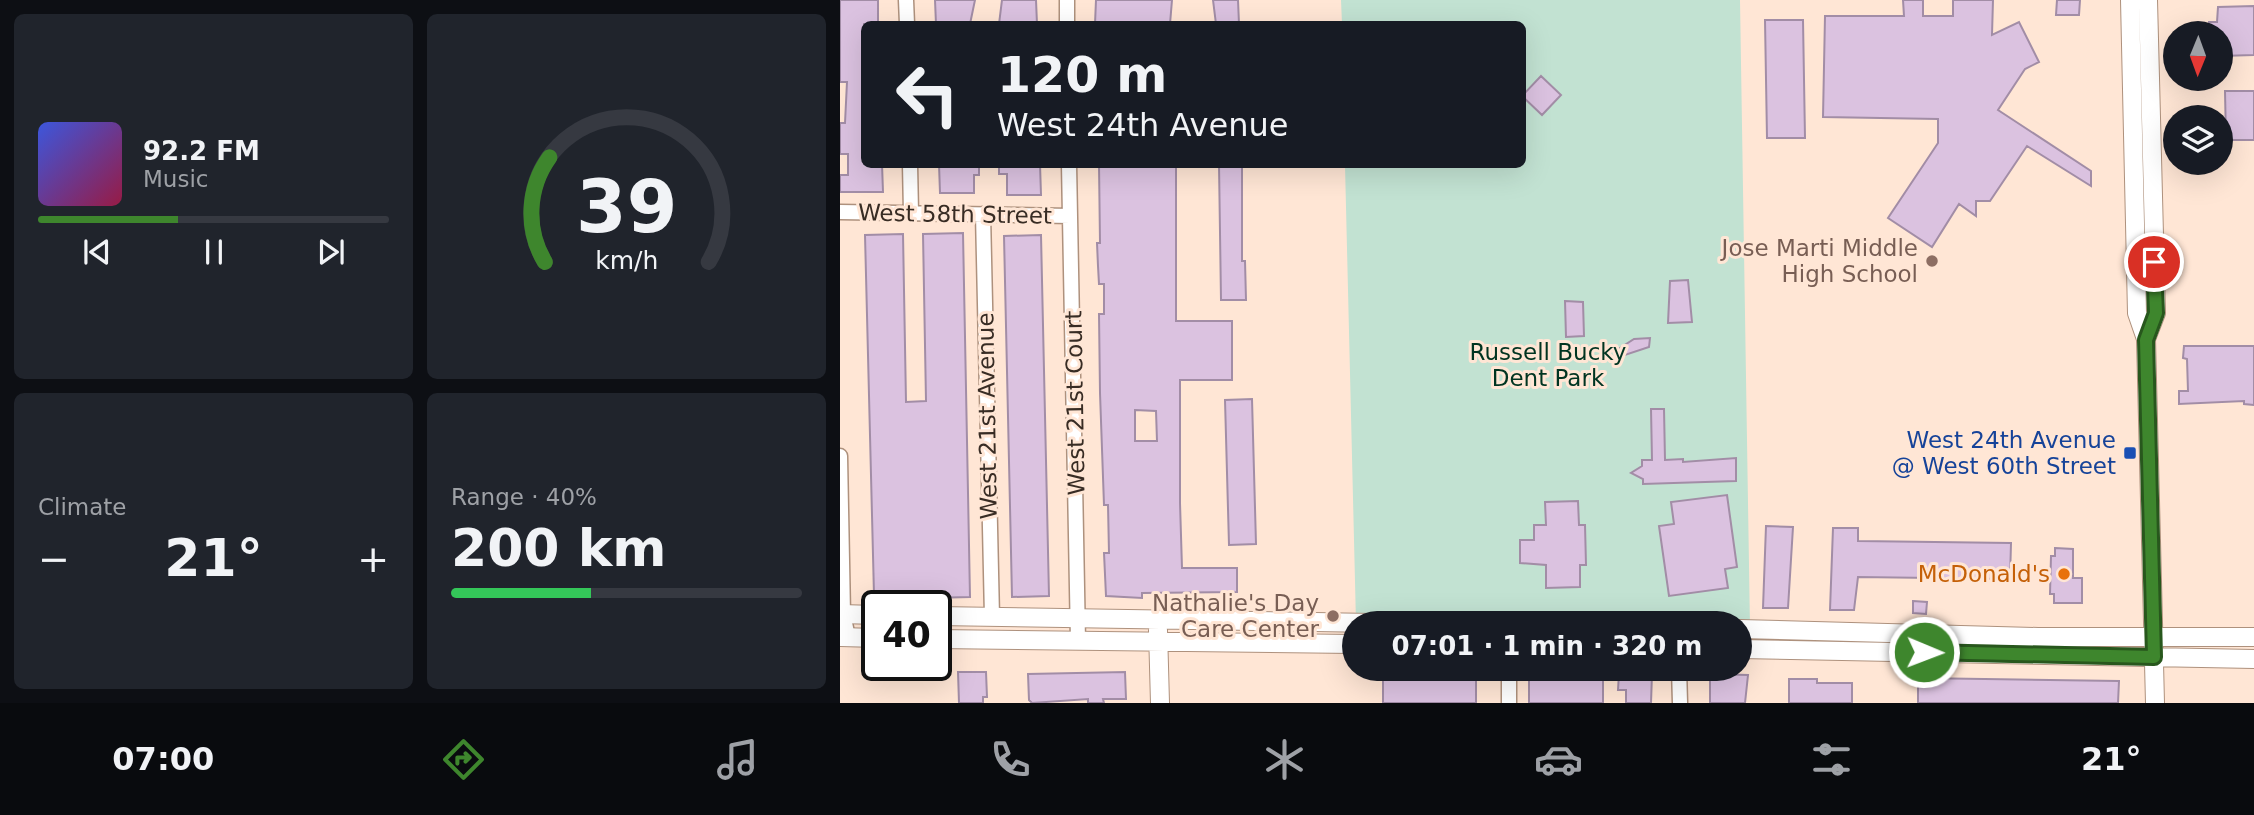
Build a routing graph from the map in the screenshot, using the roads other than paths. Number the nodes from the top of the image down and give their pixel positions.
1 (906, 0) edge
2 (1067, 0) edge
3 (2130, 0) edge
4 (2148, 0) edge
5 (907, 21) edge
6 (1067, 21) edge
7 (910, 168) edge
8 (1069, 168) edge
9 (840, 212) edge
10 (911, 213) junction
11 (983, 214) junction
12 (1070, 216) junction
13 (2146, 340) junction
14 (840, 456) edge
15 (842, 614) edge
16 (861, 615) edge
17 (952, 616) edge
18 (992, 617) junction
19 (1079, 618) junction
20 (1158, 620) junction
21 (1342, 623) edge
22 (1752, 629) edge
23 (1864, 631) junction
24 (844, 637) edge
25 (2153, 637) junction
26 (2254, 637) edge
27 (952, 639) edge
28 (1078, 641) junction
29 (1159, 641) junction
30 (1342, 644) edge
31 (1752, 649) edge
32 (1833, 650) junction
33 (2154, 657) junction
34 (2254, 659) edge
35 (1509, 681) edge
36 (1679, 681) edge
37 (1160, 703) edge
38 (1509, 703) edge
39 (1680, 703) edge
40 (2155, 703) edge

1 - 5 street
2 - 6 street
3 - 13 street
4 - 13 street
7 - 10 street
8 - 12 street, West 21st Court
9 - 10 street, West 58th Street
10 - 11 street, West 58th Street
11 - 12 street, West 58th Street
11 - 18 street, West 21st Avenue
12 - 19 street, West 21st Court
13 - 25 street
14 - 15 street
15 - 16 street
15 - 24 street
17 - 18 street
18 - 19 street
19 - 20 street
19 - 28 street, West 21st Court
20 - 21 street
20 - 29 street
22 - 23 street
23 - 25 street
23 - 32 street
25 - 26 street
25 - 33 street
27 - 28 street
28 - 29 street
29 - 30 street
29 - 37 street
31 - 32 street
32 - 33 street
33 - 34 street
33 - 40 street
35 - 38 street
36 - 39 street

